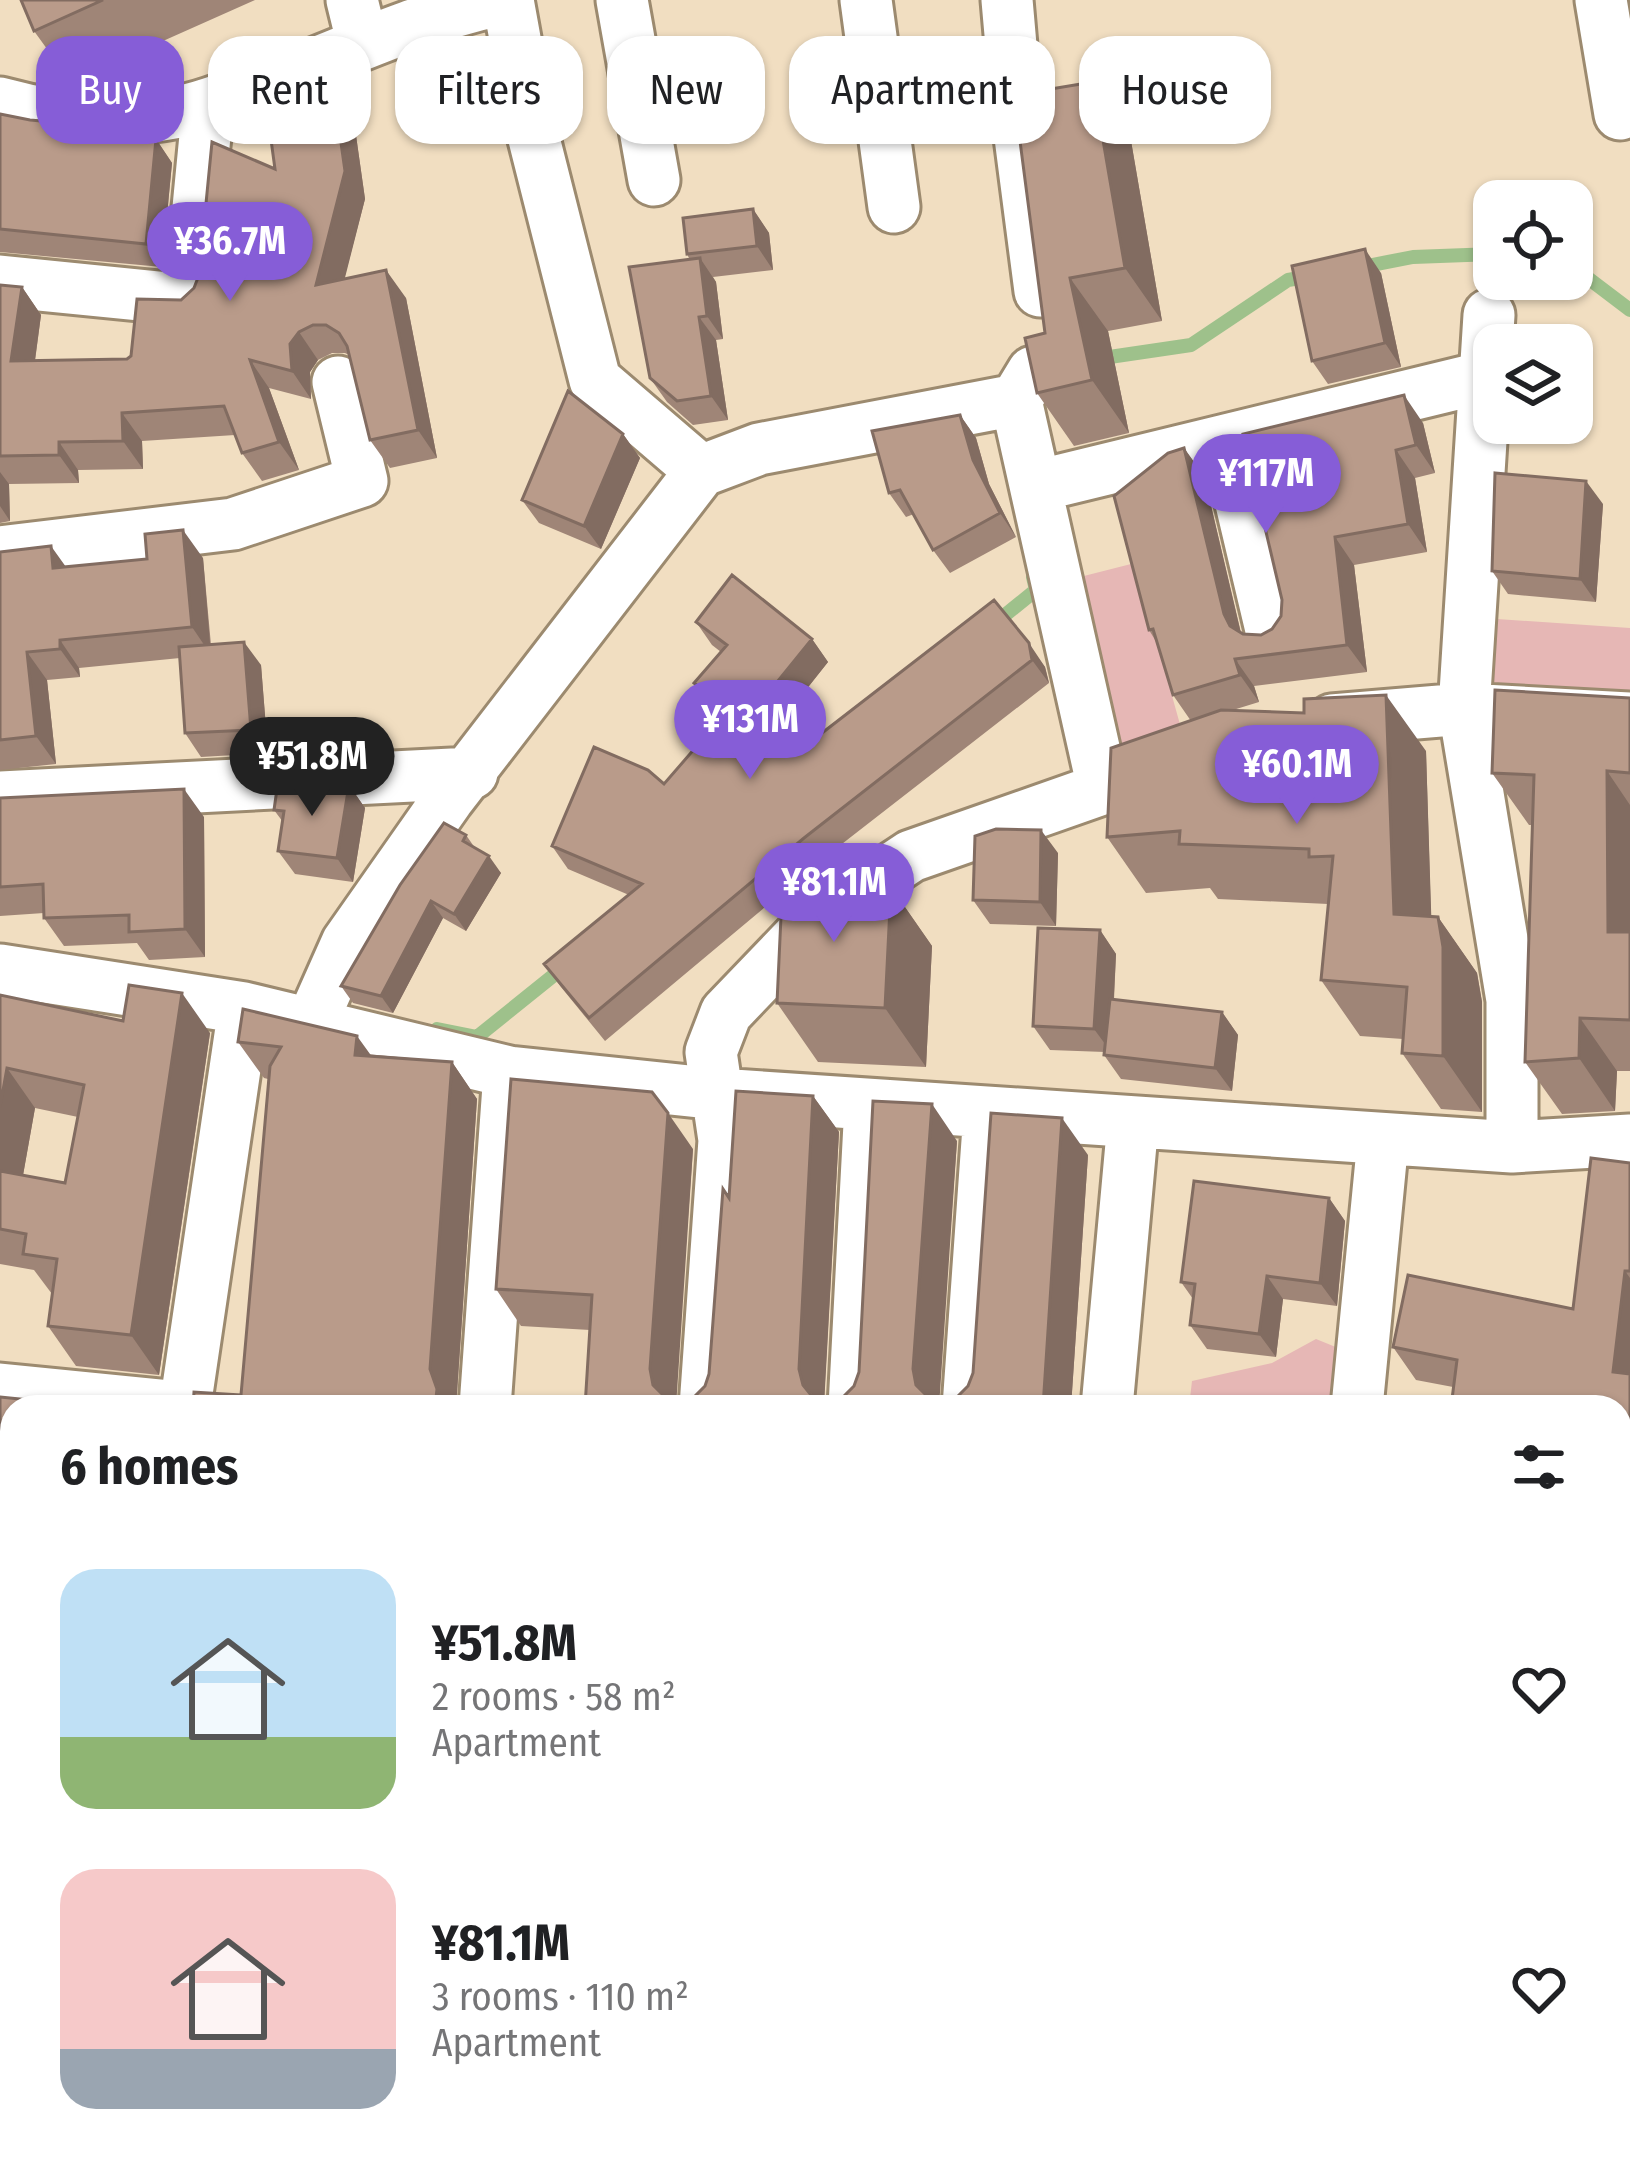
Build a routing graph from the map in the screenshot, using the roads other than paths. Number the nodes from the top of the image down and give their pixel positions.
1 (503, 0) edge
2 (622, 0) edge
3 (866, 0) edge
4 (1007, 0) edge
5 (1600, 0) edge
6 (357, 21) edge
7 (330, 36) edge
8 (0, 103) edge
9 (208, 105) joint
10 (1620, 114) dead end
11 (654, 180) dead end
12 (894, 207) dead end
13 (0, 281) edge
14 (1489, 315) dead end
15 (1488, 324) edge
16 (1473, 379) edge
17 (338, 382) dead end
18 (1016, 400) junction
19 (1226, 440) junction
20 (1481, 444) edge
21 (700, 471) junction
22 (1037, 486) junction
23 (0, 552) edge
24 (1272, 634) edge
25 (1464, 709) junction
26 (1630, 718) edge
27 (1289, 724) edge
28 (1227, 745) edge
29 (472, 772) junction
30 (1103, 788) junction
31 (0, 797) edge
32 (0, 970) edge
33 (244, 1008) junction
34 (311, 1024) junction
35 (509, 1072) junction
36 (718, 1094) junction
37 (870, 1105) junction
38 (989, 1113) junction
39 (1132, 1122) junction
40 (1383, 1140) junction
41 (1630, 1140) edge
42 (1513, 1147) junction
43 (185, 1395) edge
44 (486, 1395) edge
45 (706, 1395) edge
46 (855, 1395) edge
47 (969, 1395) edge
48 (1108, 1395) edge
49 (1359, 1395) edge

1 - 6 street
1 - 21 street
2 - 11 street
3 - 12 street
4 - 18 street
5 - 10 street
6 - 7 street
8 - 9 street
9 - 13 street
14 - 15 street
16 - 19 street
17 - 23 street
18 - 21 street
18 - 22 street
19 - 22 street
19 - 24 street
20 - 25 street
21 - 29 street
22 - 30 street
25 - 26 street
25 - 27 street
25 - 42 street
28 - 30 street
29 - 31 street
29 - 34 street
30 - 36 street
32 - 33 street
33 - 34 street
33 - 43 street
34 - 35 street
35 - 36 street
35 - 44 street
36 - 37 street
36 - 45 street
37 - 38 street
37 - 46 street
38 - 39 street
38 - 47 street
39 - 40 street
39 - 48 street
40 - 42 street
40 - 49 street
41 - 42 street

